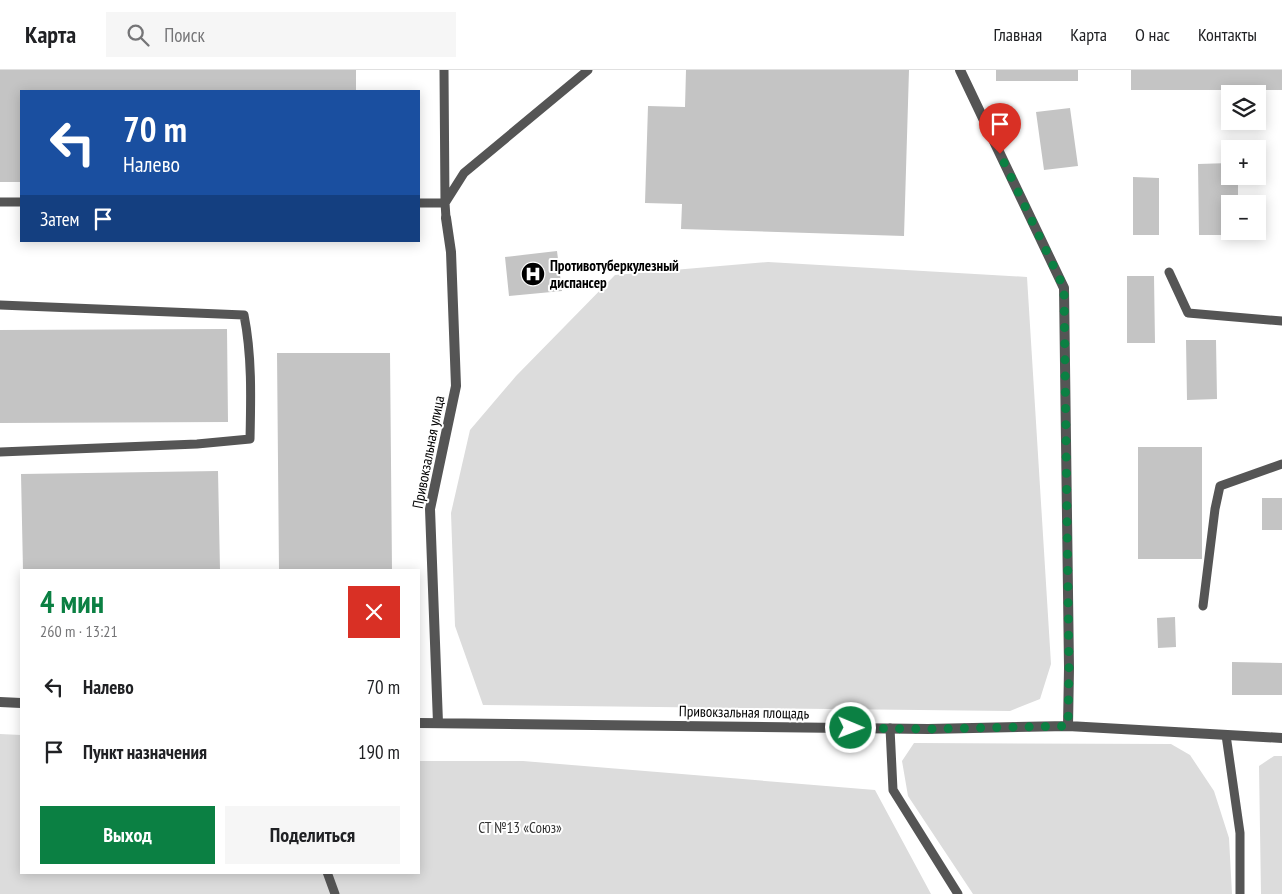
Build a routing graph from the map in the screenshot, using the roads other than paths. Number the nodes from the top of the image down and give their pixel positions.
1 (444, 70) edge
2 (588, 70) edge
3 (960, 70) edge
4 (0, 202) edge
5 (20, 202) edge
6 (420, 203) edge
7 (445, 203) junction
8 (446, 218) joint
9 (1169, 272) dead end
10 (0, 305) edge
11 (1282, 321) edge
12 (0, 452) edge
13 (1282, 464) edge
14 (1203, 606) dead end
15 (0, 702) edge
16 (20, 703) edge
17 (420, 723) edge
18 (438, 723) junction
19 (1068, 726) junction
20 (890, 728) junction
21 (1226, 736) junction
22 (1282, 738) edge
23 (328, 874) edge
24 (334, 894) edge
25 (958, 894) edge
26 (1240, 894) edge

1 - 7 lane
2 - 7 lane
3 - 19 street
4 - 5 lane
6 - 7 lane
7 - 8 lane
8 - 18 street, Привокзальная улица
9 - 11 lane
10 - 12 lane
13 - 14 lane
15 - 16 street
17 - 18 street, Привокзальная площадь
18 - 20 street, Привокзальная площадь
19 - 20 street, Привокзальная площадь
19 - 21 street, Привокзальная площадь
20 - 25 lane
21 - 22 street, Привокзальная площадь
21 - 26 lane
23 - 24 lane

